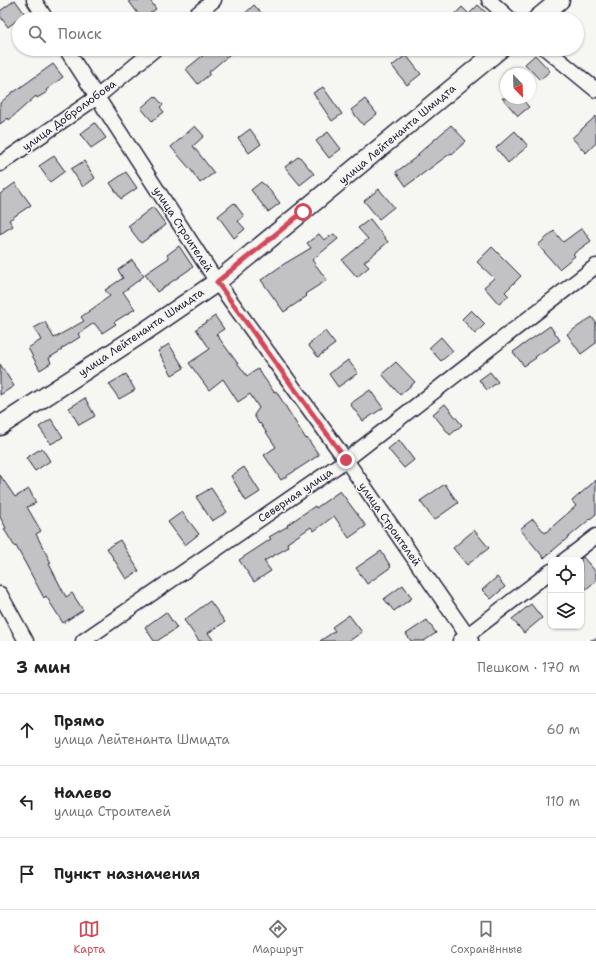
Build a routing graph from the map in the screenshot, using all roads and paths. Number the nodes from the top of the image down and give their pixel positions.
1 (34, 0) edge
2 (214, 0) edge
3 (489, 0) edge
4 (560, 0) edge
5 (42, 12) edge
6 (199, 12) edge
7 (502, 12) edge
8 (545, 12) edge
9 (71, 56) edge
10 (147, 56) edge
11 (491, 56) edge
12 (555, 56) edge
13 (596, 90) edge
14 (97, 97) junction
15 (0, 164) edge
16 (596, 266) edge
17 (217, 282) junction
18 (0, 426) edge
19 (346, 460) junction
20 (596, 536) edge
21 (569, 557) edge
22 (548, 573) edge
23 (0, 594) edge
24 (466, 639) edge
25 (26, 641) edge
26 (83, 641) edge

1 - 5 street
2 - 6 street
3 - 7 street
4 - 8 main road
9 - 14 street, улица Строителей
10 - 14 street, улица Добролюбова
11 - 17 main road, улица Лейтенанта Шмидта
12 - 13 street
14 - 15 street, улица Добролюбова
14 - 17 street, улица Строителей
16 - 19 street, Северная улица
17 - 18 main road, улица Лейтенанта Шмидта
17 - 19 street, улица Строителей
19 - 24 street, улица Строителей
19 - 26 street, Северная улица
20 - 21 street
22 - 24 street
23 - 25 street

